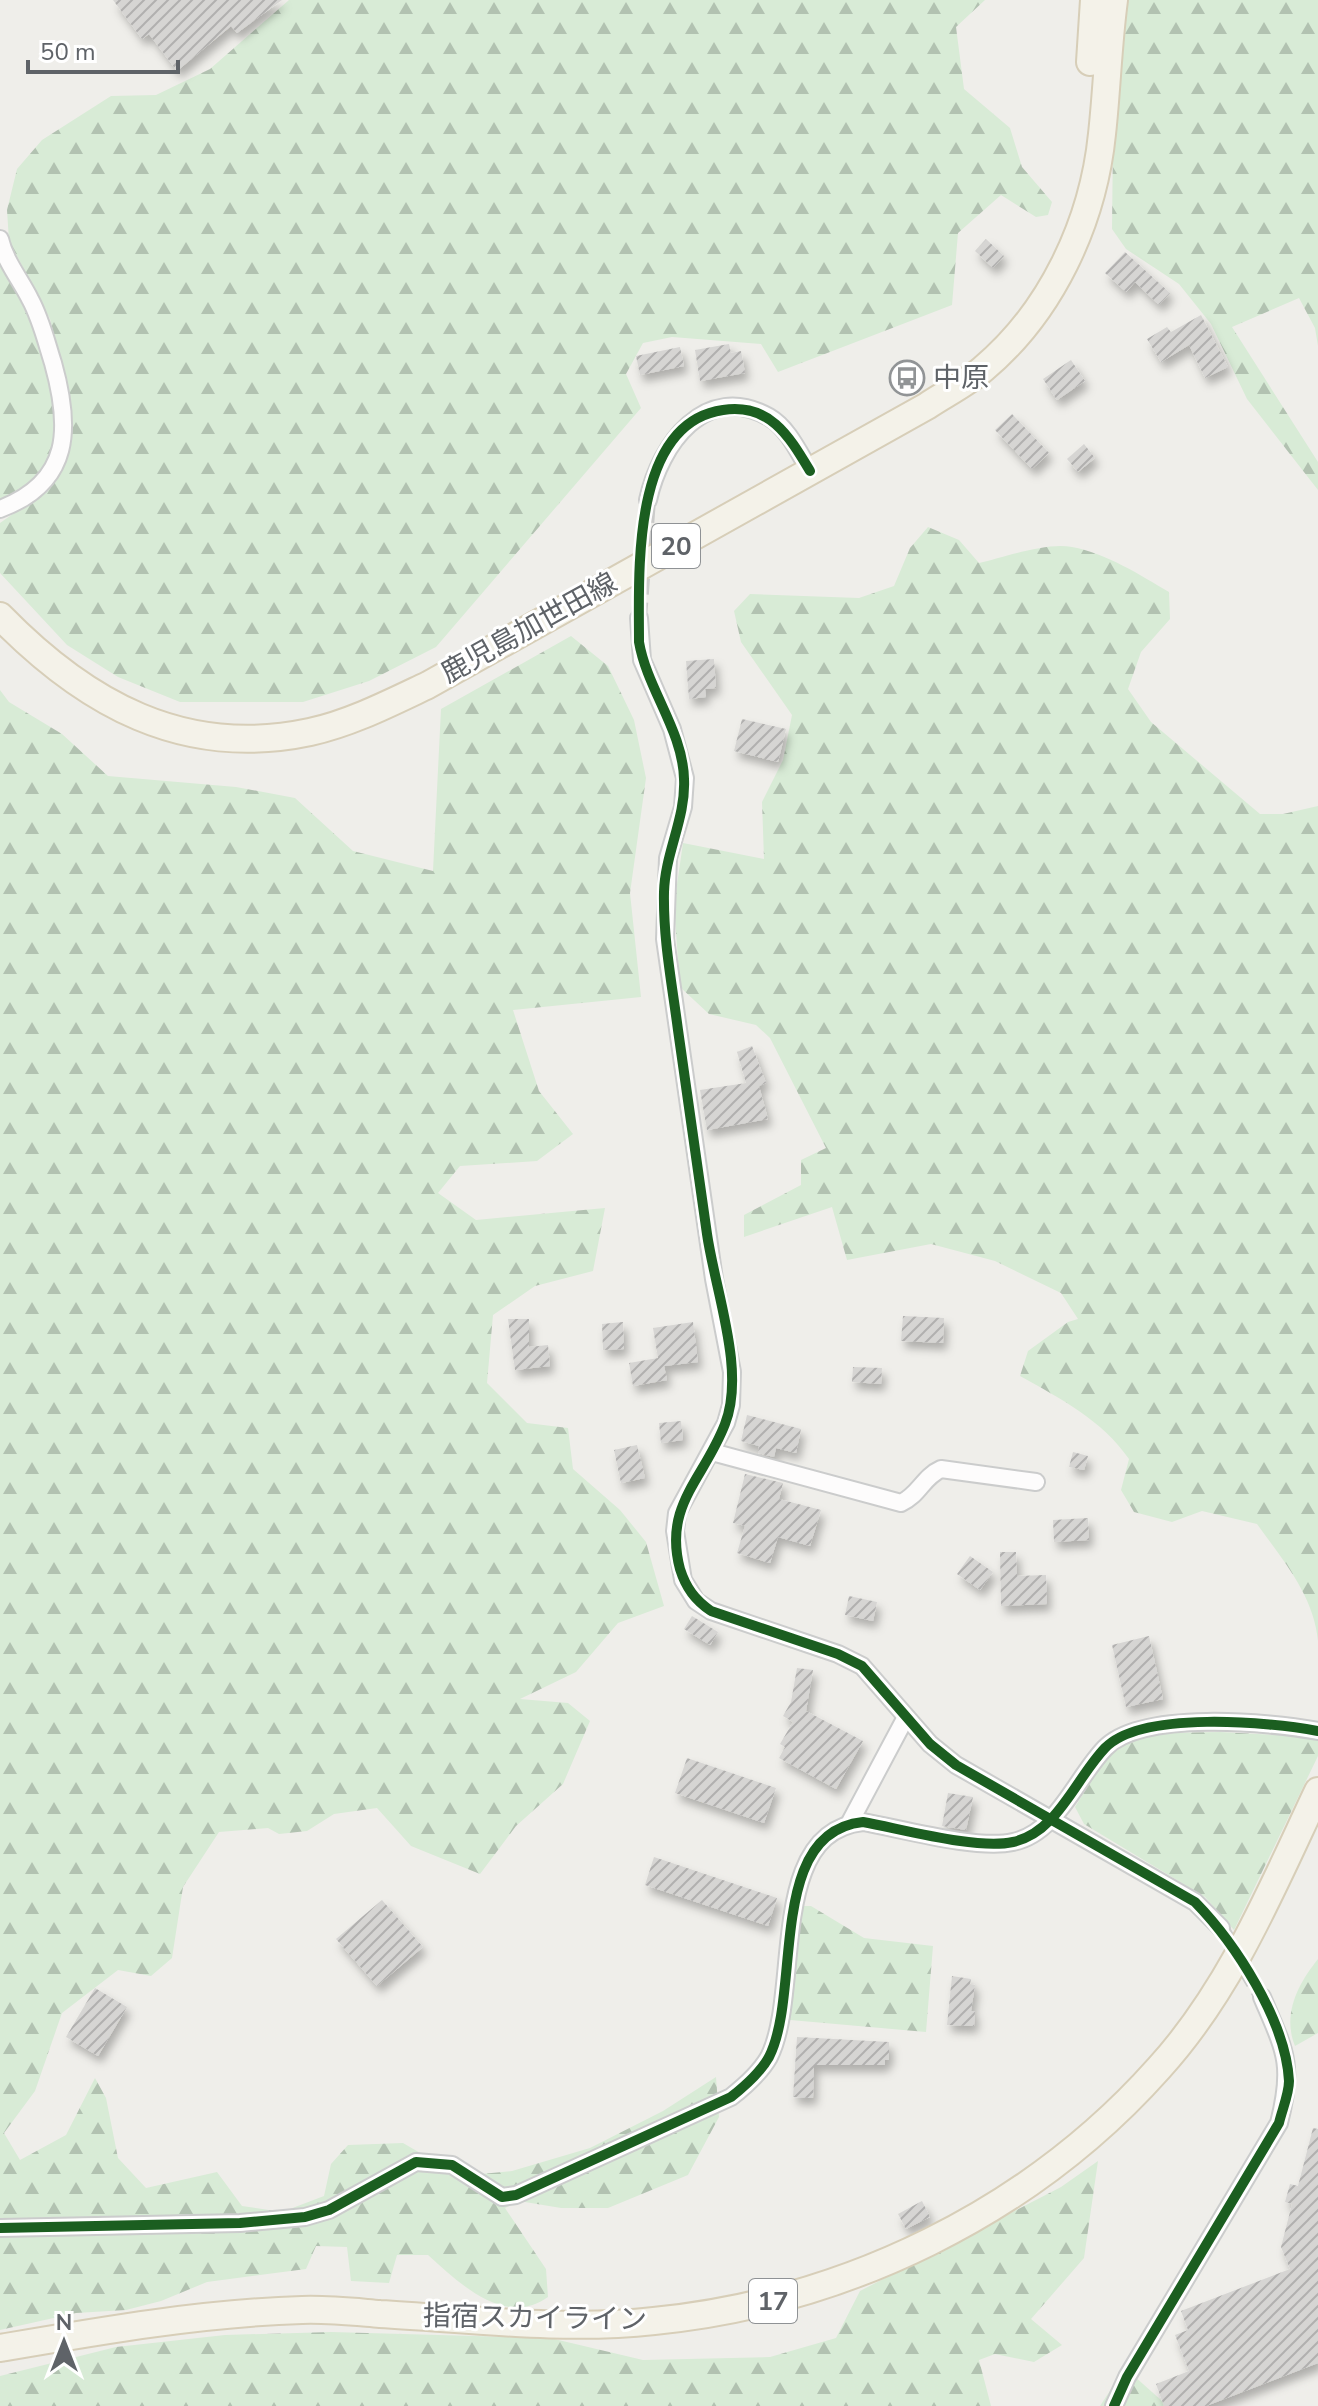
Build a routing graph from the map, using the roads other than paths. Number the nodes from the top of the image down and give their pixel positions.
1 (1094, 0) edge
2 (1114, 0) edge
3 (1102, 136) junction
4 (0, 242) edge
5 (810, 471) junction
6 (648, 500) tunnel mouth
7 (0, 509) edge
8 (0, 616) edge
9 (639, 618) tunnel mouth
10 (712, 1452) junction
11 (1036, 1482) dead end
12 (906, 1717) junction
13 (1316, 1730) edge
14 (1318, 1791) edge
15 (1051, 1819) junction
16 (849, 1824) junction
17 (1221, 1928) tunnel mouth
18 (1262, 1997) tunnel mouth
19 (0, 2228) edge
20 (0, 2348) edge
21 (1114, 2406) edge

1 - 3 main road
2 - 3 main road, 鹿児島加世田線 / 20
3 - 5 main road, 鹿児島加世田線 / 20
4 - 7 street
5 - 6 street
5 - 8 main road, 鹿児島加世田線 / 20
9 - 10 street
10 - 11 street
10 - 12 street
12 - 15 street
12 - 16 street
13 - 15 street
14 - 20 main road, 指宿スカイライン / 17
15 - 16 street
15 - 17 street
16 - 19 street
18 - 21 street

